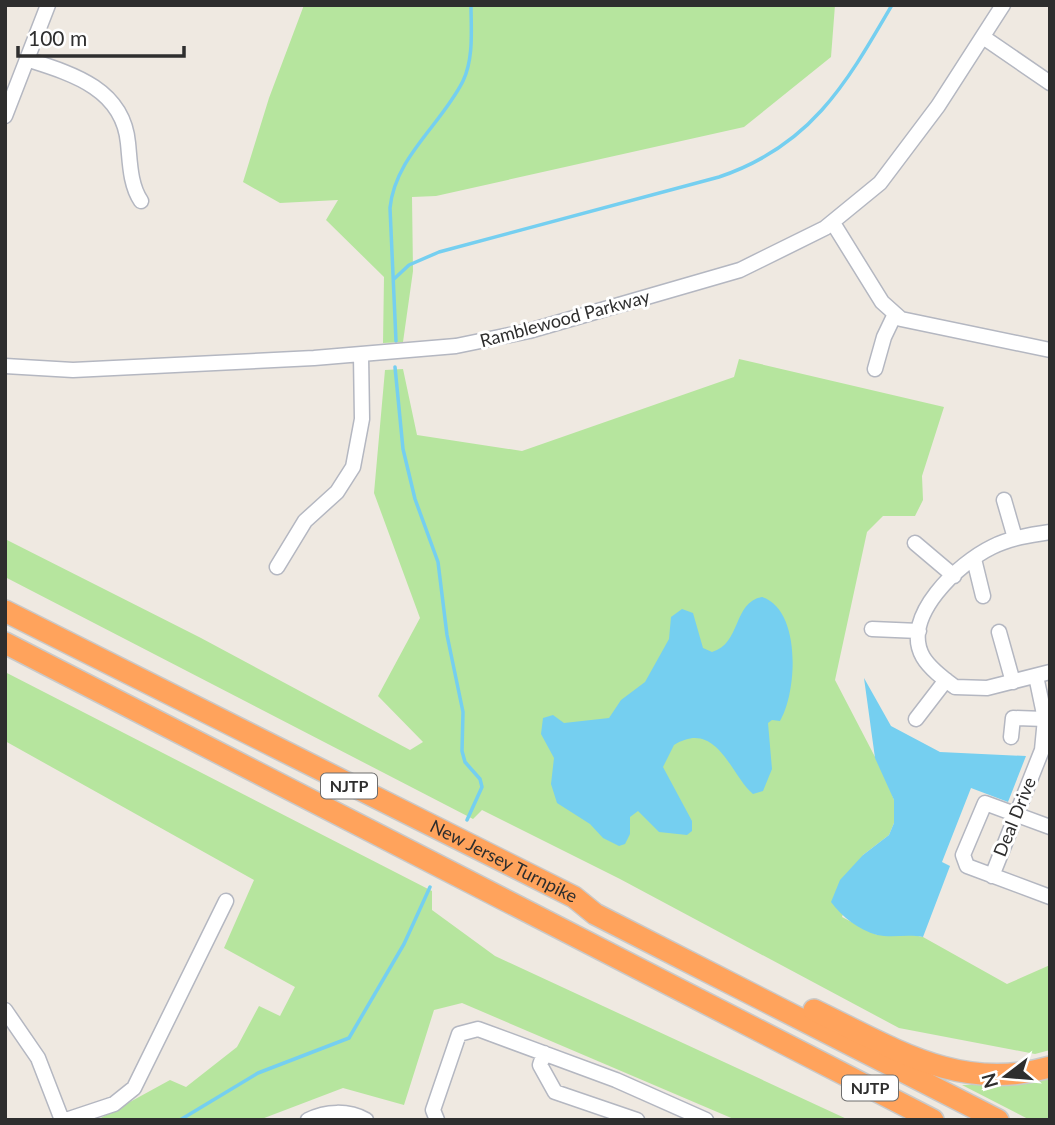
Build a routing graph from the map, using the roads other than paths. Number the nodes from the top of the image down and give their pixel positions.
1 (48, 5) edge
2 (1003, 5) edge
3 (982, 37) junction
4 (29, 60) junction
5 (1050, 83) edge
6 (5, 116) edge
7 (141, 201) dead end
8 (832, 223) junction
9 (895, 314) junction
10 (1050, 350) edge
11 (361, 355) junction
12 (5, 366) edge
13 (875, 369) dead end
14 (1004, 500) dead end
15 (1050, 532) edge
16 (1015, 538) junction
17 (915, 543) dead end
18 (974, 559) junction
19 (277, 567) dead end
20 (954, 576) junction
21 (983, 596) dead end
22 (5, 611) edge
23 (872, 629) dead end
24 (919, 631) junction
25 (999, 632) dead end
26 (5, 643) edge
27 (126, 672) junction
28 (1043, 674) edge
29 (946, 680) junction
30 (1013, 682) junction
31 (112, 699) junction
32 (916, 719) dead end
33 (1045, 719) junction
34 (1011, 737) dead end
35 (1017, 813) junction
36 (1050, 827) edge
37 (992, 876) junction
38 (574, 897) junction
39 (1050, 897) edge
40 (226, 901) dead end
41 (641, 971) junction
42 (5, 1010) edge
43 (544, 1053) junction
44 (1050, 1068) edge
45 (64, 1120) edge
46 (308, 1120) edge
47 (366, 1120) edge
48 (436, 1120) edge
49 (637, 1120) edge
50 (706, 1120) edge
51 (905, 1120) edge
52 (933, 1120) edge
53 (998, 1120) edge

1 - 4 street
2 - 3 street, Ramblewood Parkway
3 - 5 street
3 - 8 street, Ramblewood Parkway
4 - 6 street
4 - 7 street
8 - 9 street
8 - 11 street, Ramblewood Parkway
9 - 10 street
9 - 13 street
11 - 12 street, Ramblewood Parkway
11 - 19 street
14 - 16 street
15 - 16 street
16 - 18 street
17 - 20 street
18 - 20 street
18 - 21 street
20 - 24 street
22 - 27 highway, New Jersey Turnpike / NJTP
23 - 24 street
24 - 29 street
25 - 30 street
26 - 31 highway, New Jersey Turnpike / NJTP
27 - 31 street
27 - 38 highway, New Jersey Turnpike / NJTP
28 - 30 street
28 - 33 street, Deal Drive
29 - 30 street
29 - 32 street
31 - 41 highway, New Jersey Turnpike / NJTP
33 - 34 street
33 - 35 street, Deal Drive
35 - 36 street
35 - 37 street, Deal Drive
35 - 37 street
37 - 39 street
38 - 44 highway
38 - 53 highway, New Jersey Turnpike / NJTP
40 - 45 street
41 - 51 highway
41 - 52 highway, New Jersey Turnpike / NJTP
42 - 45 street
43 - 48 street
43 - 49 street
43 - 50 street
46 - 47 street

